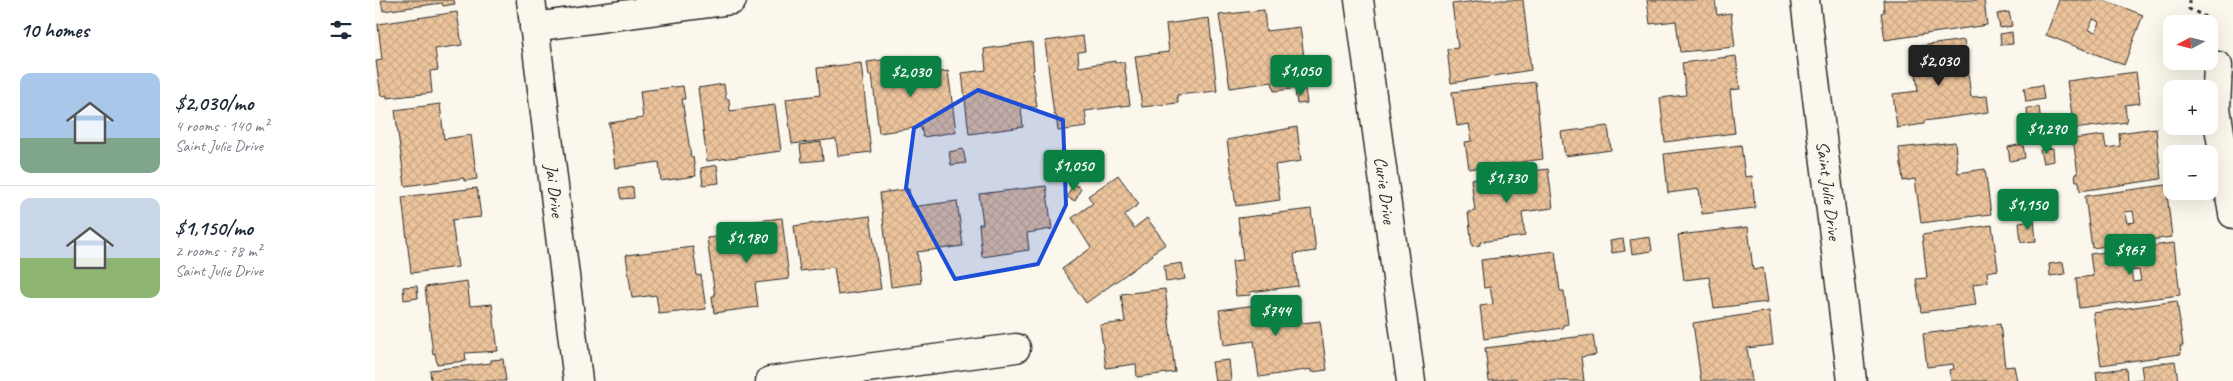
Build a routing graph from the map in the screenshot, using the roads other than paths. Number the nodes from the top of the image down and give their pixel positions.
1 (531, 0) edge
2 (732, 0) edge
3 (1359, 0) edge
4 (1805, 0) edge
5 (534, 27) junction
6 (2218, 70) edge
7 (2233, 214) edge
8 (1016, 348) dead end
9 (578, 381) edge
10 (769, 381) edge
11 (1411, 381) edge
12 (1853, 381) edge

1 - 5 street, Jai Drive
2 - 5 street
3 - 11 street, Curie Drive
4 - 12 street, Saint Julie Drive
5 - 9 street, Jai Drive
6 - 7 street
8 - 10 street

